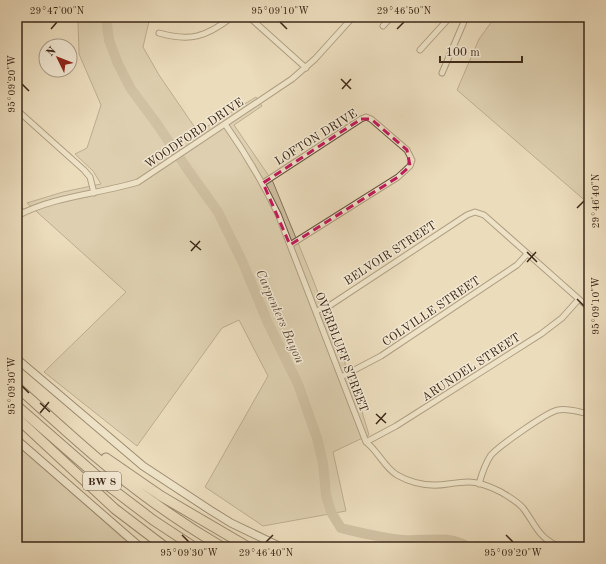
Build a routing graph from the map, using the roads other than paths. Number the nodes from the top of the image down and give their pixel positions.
1 (232, 17) edge
2 (250, 17) edge
3 (353, 17) edge
4 (391, 17) edge
5 (450, 17) edge
6 (466, 17) edge
7 (383, 26) dead end
8 (159, 33) dead end
9 (420, 50) dead end
10 (306, 68) junction
11 (442, 73) dead end
12 (17, 110) edge
13 (225, 124) junction
14 (263, 183) junction
15 (94, 193) junction
16 (17, 207) edge
17 (23, 213) junction
18 (17, 216) edge
19 (290, 245) junction
20 (527, 254) junction
21 (579, 299) junction
22 (589, 308) edge
23 (316, 311) junction
24 (17, 359) edge
25 (340, 377) junction
26 (17, 387) edge
27 (17, 406) edge
28 (589, 414) edge
29 (17, 418) edge
30 (52, 418) junction
31 (17, 440) edge
32 (366, 442) junction
33 (479, 484) junction
34 (140, 547) edge
35 (165, 547) edge
36 (194, 547) edge
37 (222, 547) edge
38 (248, 547) edge
39 (281, 547) edge
40 (560, 547) edge

1 - 8 street
2 - 10 street
3 - 10 street, WOODFORD DRIVE
4 - 7 street
5 - 9 street
6 - 11 street
10 - 13 street, WOODFORD DRIVE
12 - 15 street
13 - 14 street, OVERBLUFF STREET
13 - 15 street, WOODFORD DRIVE
14 - 19 street, OVERBLUFF STREET
14 - 19 street, LOFTON DRIVE
15 - 17 street, WOODFORD DRIVE
16 - 17 street
17 - 18 street, WOODFORD DRIVE
19 - 23 street, OVERBLUFF STREET
20 - 21 street
20 - 23 street, BELVOIR STREET
20 - 25 street, COLVILLE STREET
21 - 22 street
21 - 32 street, ARUNDEL STREET
23 - 25 street, OVERBLUFF STREET
24 - 39 main road
25 - 32 street, OVERBLUFF STREET
26 - 30 highway, BW 8
27 - 36 highway, BW 8
28 - 33 street
29 - 35 highway
30 - 37 highway, BW 8
30 - 38 highway
31 - 34 main road, BW 8
32 - 33 street, OVERBLUFF STREET
33 - 40 street, OVERBLUFF STREET

